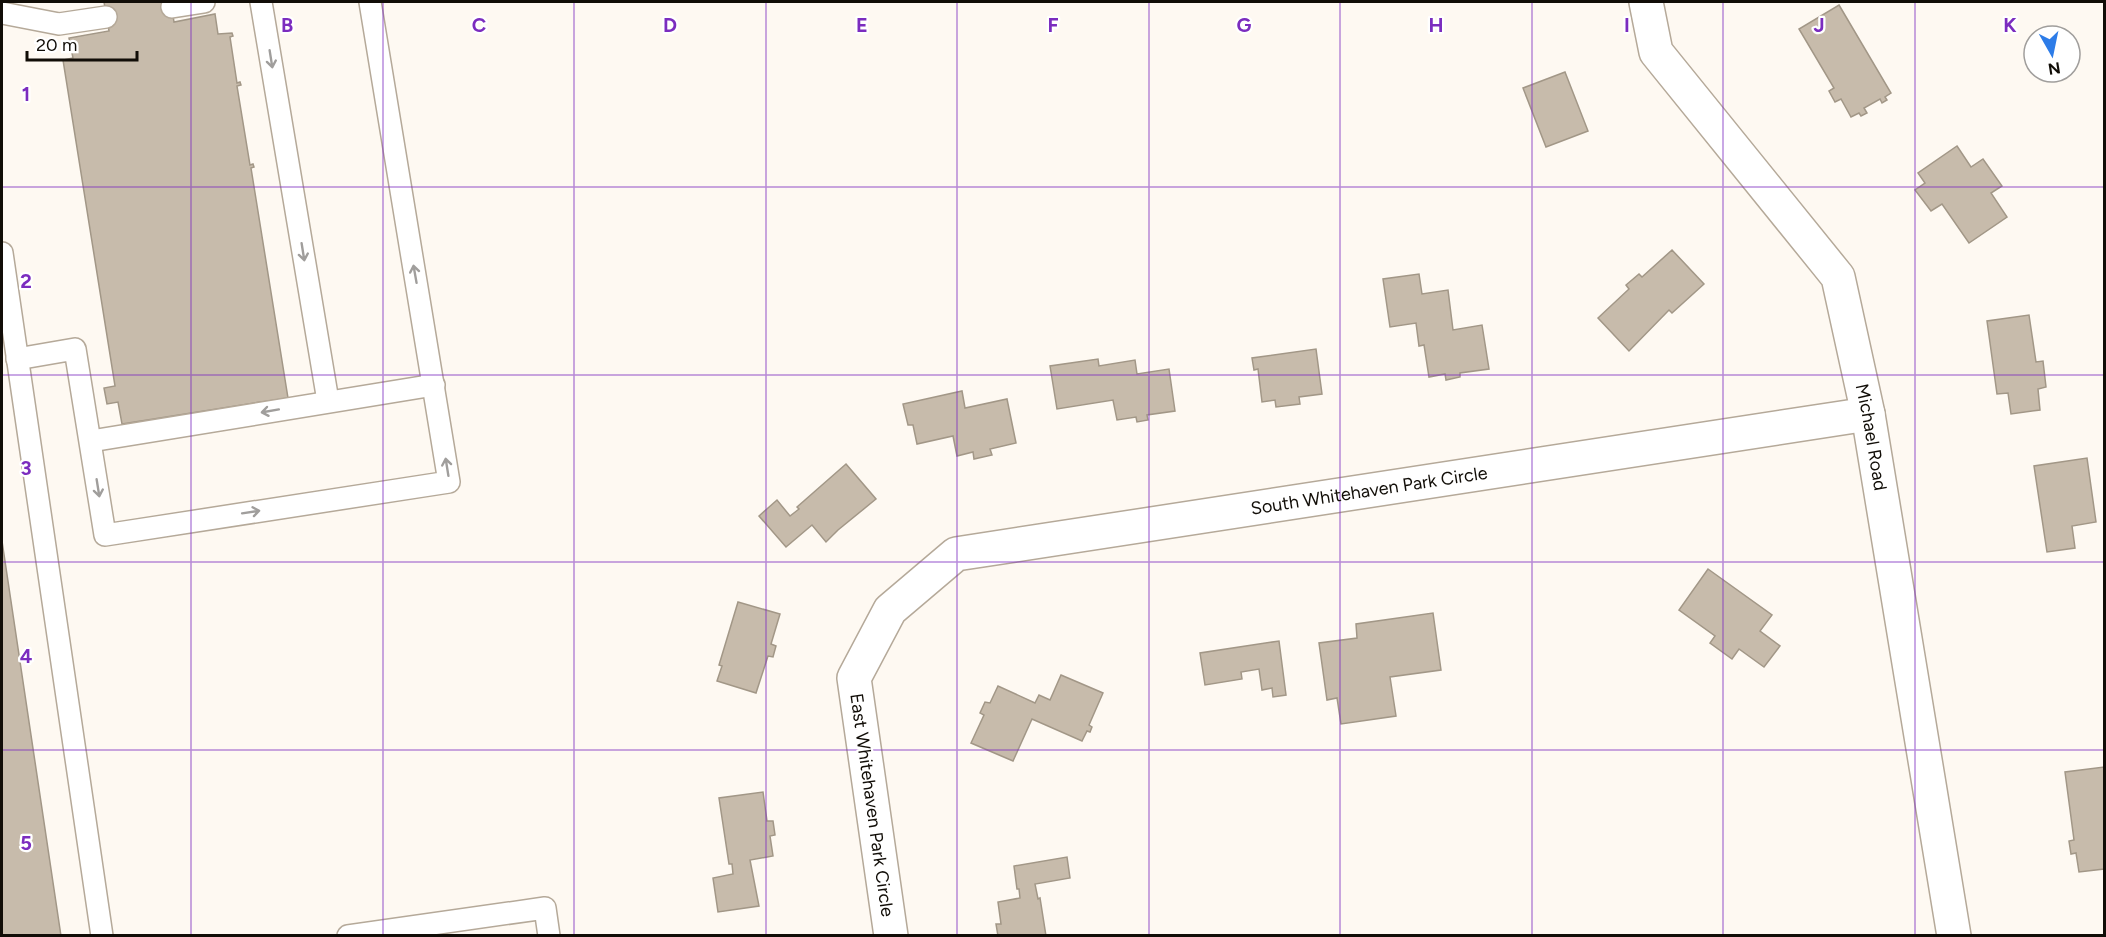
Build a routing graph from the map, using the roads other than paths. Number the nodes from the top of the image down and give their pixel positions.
1 (204, 2) edge
2 (261, 2) edge
3 (370, 2) edge
4 (1646, 2) edge
5 (172, 7) dead end
6 (2, 13) edge
7 (106, 17) dead end
8 (2, 253) edge
9 (17, 359) junction
10 (434, 385) junction
11 (328, 401) junction
12 (1868, 414) junction
13 (90, 436) junction
14 (890, 610) joint
15 (102, 936) edge
16 (348, 936) edge
17 (549, 936) edge
18 (891, 936) edge
19 (1953, 936) edge

1 - 5 lane
2 -> 11 lane
10 -> 3 lane
4 - 12 street, Michael Road
6 - 7 lane
8 - 9 lane
9 - 13 lane
9 - 15 lane
10 - 11 lane
13 -> 10 lane
11 -> 13 lane
12 - 14 street, South Whitehaven Park Circle
12 - 19 street, Michael Road
14 - 18 street, East Whitehaven Park Circle
16 - 17 lane

